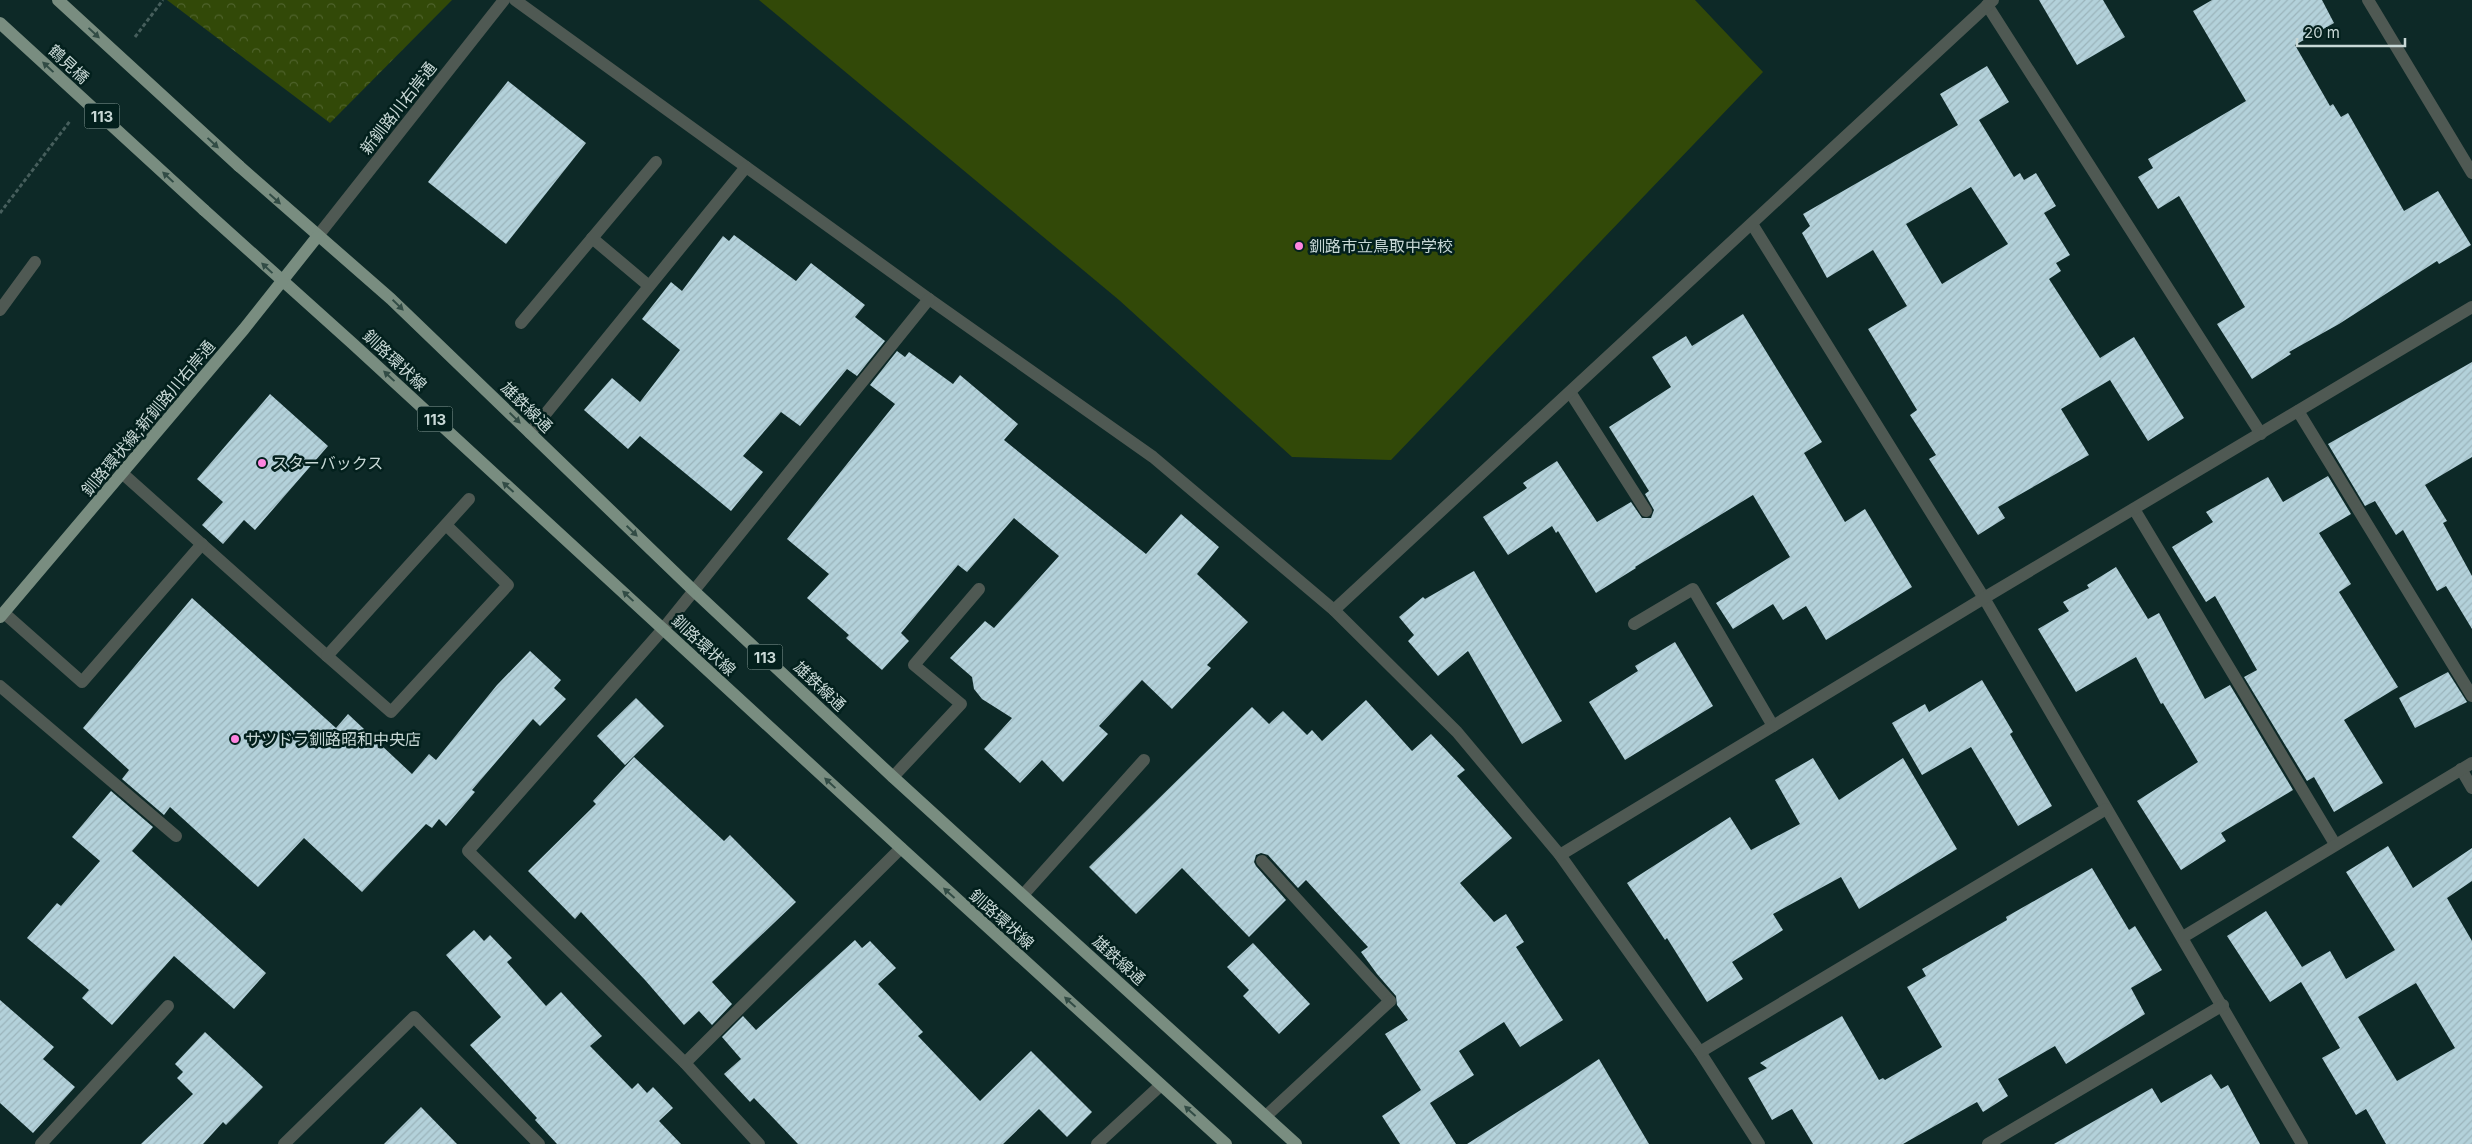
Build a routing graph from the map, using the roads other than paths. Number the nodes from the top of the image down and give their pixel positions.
1 (58, 0) edge
2 (504, 0) edge
3 (515, 0) edge
4 (2368, 0) edge
5 (1990, 3) edge
6 (0, 23) edge
7 (656, 162) dead end
8 (746, 167) junction
9 (2472, 173) edge
10 (204, 210) joint
11 (1752, 224) junction
12 (317, 237) junction
13 (592, 238) junction
14 (35, 262) dead end
15 (282, 282) junction
16 (649, 286) junction
17 (929, 299) junction
18 (2472, 307) edge
19 (0, 310) edge
20 (521, 323) dead end
21 (1570, 392) junction
22 (2298, 412) junction
23 (530, 433) junction
24 (2260, 434) junction
25 (122, 473) junction
26 (469, 498) dead end
27 (2134, 509) junction
28 (1646, 511) dead end
29 (446, 525) junction
30 (202, 544) junction
31 (979, 589) dead end
32 (694, 591) junction
33 (1984, 598) junction
34 (1334, 610) junction
35 (2, 615) edge
36 (1634, 624) dead end
37 (664, 629) junction
38 (328, 656) junction
39 (0, 686) edge
40 (2472, 696) edge
41 (1773, 726) junction
42 (1144, 760) dead end
43 (2466, 766) edge
44 (893, 777) junction
45 (2472, 788) edge
46 (2106, 808) junction
47 (176, 836) dead end
48 (2335, 844) junction
49 (901, 848) junction
50 (1560, 856) junction
51 (1262, 861) dead end
52 (1023, 895) junction
53 (2183, 937) junction
54 (168, 1006) dead end
55 (2223, 1006) junction
56 (1700, 1052) junction
57 (685, 1063) junction
58 (1161, 1085) junction
59 (1266, 1116) junction
60 (41, 1144) edge
61 (284, 1144) edge
62 (539, 1144) edge
63 (760, 1144) edge
64 (1097, 1144) edge
65 (1226, 1144) edge
66 (1296, 1144) edge
67 (1759, 1144) edge
68 (1988, 1144) edge
69 (2302, 1144) edge

1 -> 12 main road, 雄鉄線通 / 113, bridge
2 - 12 street, 新釧路川右岸通
3 - 8 street
4 - 9 street
5 - 11 street
5 - 24 street
10 -> 6 main road, 鶴見橋 / 113, bridge
7 - 13 street
8 - 16 street
8 - 17 street
15 -> 10 main road, 釧路環状線 / 113
11 - 21 street
11 - 33 street
12 - 15 main road, 釧路環状線;新釧路川右岸通
12 -> 23 main road, 雄鉄線通 / 113
13 - 16 street
13 - 20 street
14 - 19 street
15 - 25 main road, 釧路環状線;新釧路川右岸通
37 -> 15 main road, 釧路環状線 / 113
16 - 23 street
17 - 32 street
17 - 34 street
18 - 22 street
21 - 28 street
21 - 34 street
22 - 24 street
22 - 40 street
23 -> 32 main road, 雄鉄線通 / 113
24 - 27 street
25 - 30 street
25 - 35 main road, 釧路環状線;新釧路川右岸通
26 - 29 street
27 - 33 street
27 - 48 street
29 - 38 street
29 - 38 street
30 - 35 street
30 - 38 street
31 - 44 street
32 - 37 street
32 - 44 main road, 雄鉄線通 / 113
33 - 41 street
33 - 46 street
34 - 50 street
36 - 41 street
49 -> 37 main road, 釧路環状線 / 113
37 - 57 street
39 - 47 street
41 - 50 street
42 - 52 street
43 - 45 street
43 - 48 street
44 - 52 main road, 雄鉄線通 / 113
46 - 53 street
46 - 56 street
48 - 53 street
49 - 57 street
58 -> 49 main road, 釧路環状線 / 113
50 - 56 street
51 - 59 street
52 - 59 main road, 雄鉄線通 / 113
53 - 55 street
54 - 60 street
55 - 68 street
55 - 69 street
56 - 67 street
57 - 63 street
58 - 64 street
65 -> 58 main road, 釧路環状線 / 113
59 - 66 main road, 雄鉄線通 / 113
61 - 62 street

